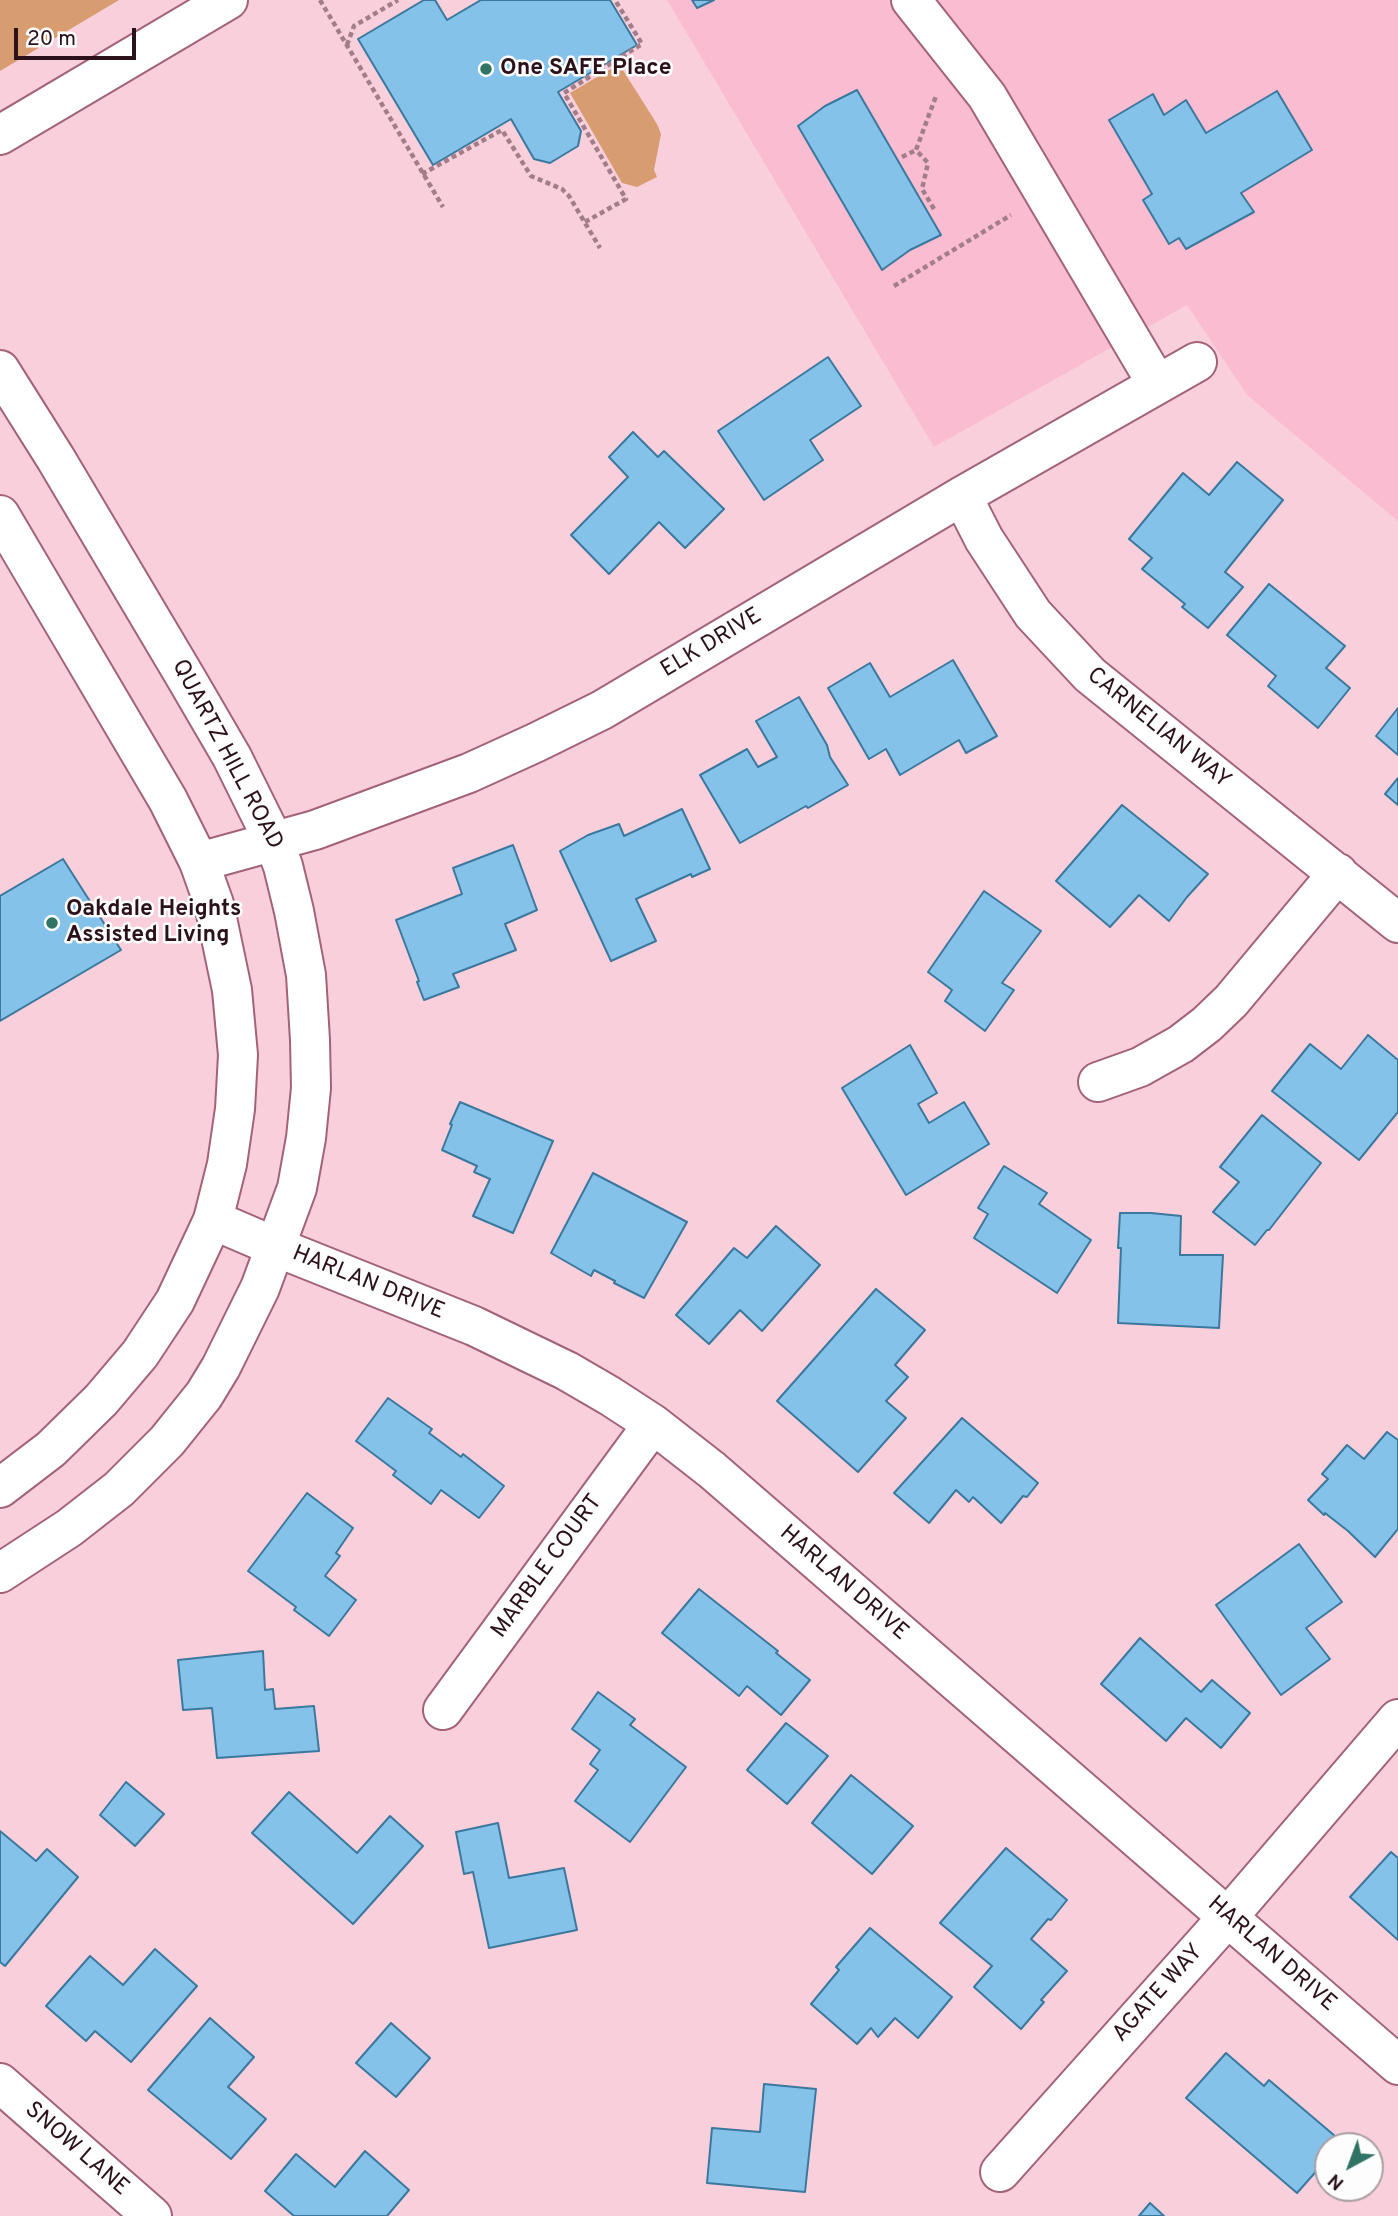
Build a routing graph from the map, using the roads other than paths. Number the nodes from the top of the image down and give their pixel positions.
1 (228, 0) edge
2 (911, 0) edge
3 (0, 135) edge
4 (1197, 362) dead end
5 (0, 370) edge
6 (1157, 384) junction
7 (962, 496) junction
8 (0, 515) edge
9 (274, 842) junction
10 (199, 862) junction
11 (1338, 873) junction
12 (1398, 923) edge
13 (1098, 1082) dead end
14 (213, 1220) junction
15 (276, 1247) junction
16 (653, 1424) junction
17 (0, 1488) edge
18 (0, 1573) edge
19 (443, 1710) dead end
20 (1398, 1719) edge
21 (1227, 1917) junction
22 (1398, 2065) edge
23 (0, 2083) edge
24 (1000, 2172) dead end
25 (152, 2216) edge

1 - 3 street
2 - 6 street
4 - 6 street, ELK DRIVE
5 - 9 street, QUARTZ HILL ROAD
6 - 7 street, ELK DRIVE
7 - 9 street, ELK DRIVE
7 - 11 street, CARNELIAN WAY
8 - 10 street
9 - 10 street, ELK DRIVE
9 - 15 street, QUARTZ HILL ROAD
10 - 14 street
11 - 12 street, CARNELIAN WAY
11 - 13 street
14 - 15 street, HARLAN DRIVE
14 - 17 street
15 - 16 street, HARLAN DRIVE
15 - 18 street, QUARTZ HILL ROAD
16 - 19 street, MARBLE COURT
16 - 21 street, HARLAN DRIVE
20 - 21 street, AGATE WAY
21 - 22 street, HARLAN DRIVE
21 - 24 street, AGATE WAY
23 - 25 street, SNOW LANE

